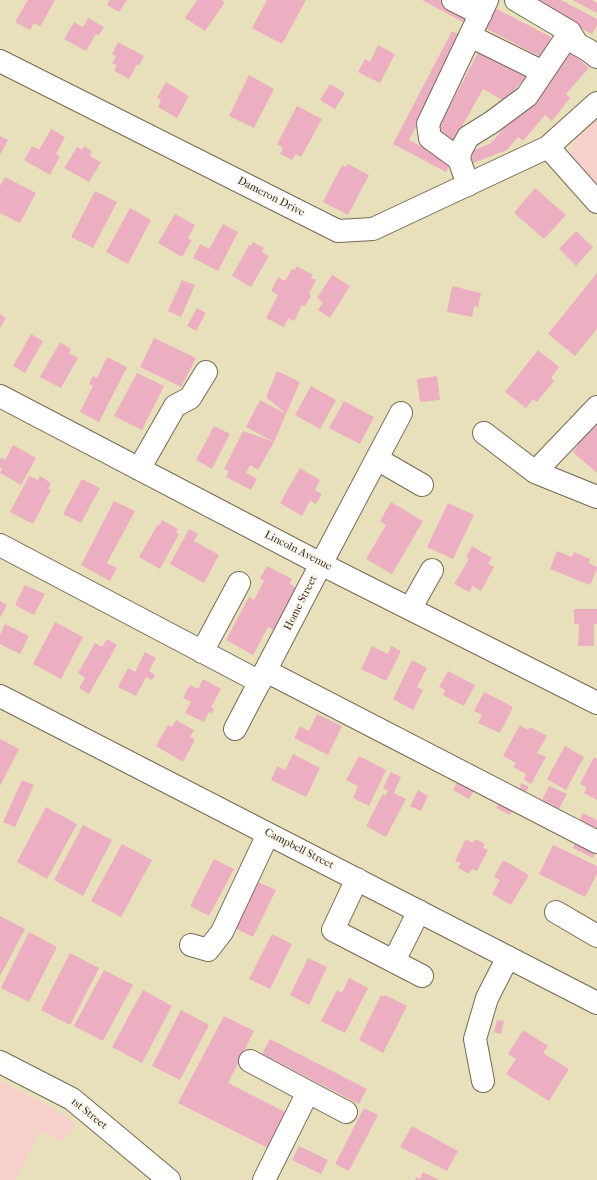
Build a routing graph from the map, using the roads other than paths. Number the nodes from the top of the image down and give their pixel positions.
1 (453, 0) edge
2 (516, 0) edge
3 (484, 7) edge
4 (570, 32) junction
5 (470, 36) junction
6 (597, 57) edge
7 (0, 61) edge
8 (544, 72) junction
9 (597, 103) edge
10 (548, 147) junction
11 (460, 158) junction
12 (468, 184) junction
13 (597, 202) edge
14 (206, 372) dead end
15 (0, 396) edge
16 (597, 407) edge
17 (401, 413) dead end
18 (484, 433) dead end
19 (377, 459) junction
20 (139, 469) junction
21 (535, 472) junction
22 (422, 485) dead end
23 (597, 497) edge
24 (0, 545) edge
25 (321, 564) junction
26 (432, 570) dead end
27 (239, 583) dead end
28 (410, 609) junction
29 (202, 652) junction
30 (263, 676) junction
31 (0, 696) edge
32 (597, 703) edge
33 (236, 729) dead end
34 (268, 834) junction
35 (597, 842) edge
36 (357, 879) junction
37 (419, 911) junction
38 (556, 912) dead end
39 (597, 936) edge
40 (191, 945) dead end
41 (508, 957) junction
42 (394, 961) junction
43 (422, 976) dead end
44 (595, 997) edge
45 (250, 1061) dead end
46 (0, 1062) edge
47 (483, 1081) dead end
48 (308, 1092) junction
49 (346, 1112) dead end
50 (169, 1180) edge
51 (264, 1180) edge

1 - 3 street
2 - 4 street
3 - 5 street
4 - 6 street
4 - 8 street
5 - 8 street
5 - 11 street
7 - 12 street, Dameron Drive
8 - 11 street
9 - 10 street, Dameron Drive
10 - 12 street, Dameron Drive
10 - 13 street
11 - 12 street
14 - 20 street
15 - 20 street, Lincoln Avenue
16 - 21 street
17 - 19 street, Home Street
18 - 21 street
19 - 22 street
19 - 25 street, Home Street
20 - 25 street, Lincoln Avenue
21 - 23 street
24 - 29 street
25 - 28 street, Lincoln Avenue
25 - 30 street, Home Street
26 - 28 street
27 - 29 street
28 - 32 street, Lincoln Avenue
29 - 30 street
30 - 33 street, Home Street
30 - 35 street
31 - 34 street, Campbell Street
34 - 36 street, Campbell Street
34 - 40 street
36 - 37 street, Campbell Street
36 - 42 street
37 - 41 street, Campbell Street
37 - 42 street
38 - 39 street
41 - 44 street, Campbell Street
41 - 47 street
42 - 43 street
45 - 48 street
46 - 50 street, 1st Street
48 - 49 street
48 - 51 street

